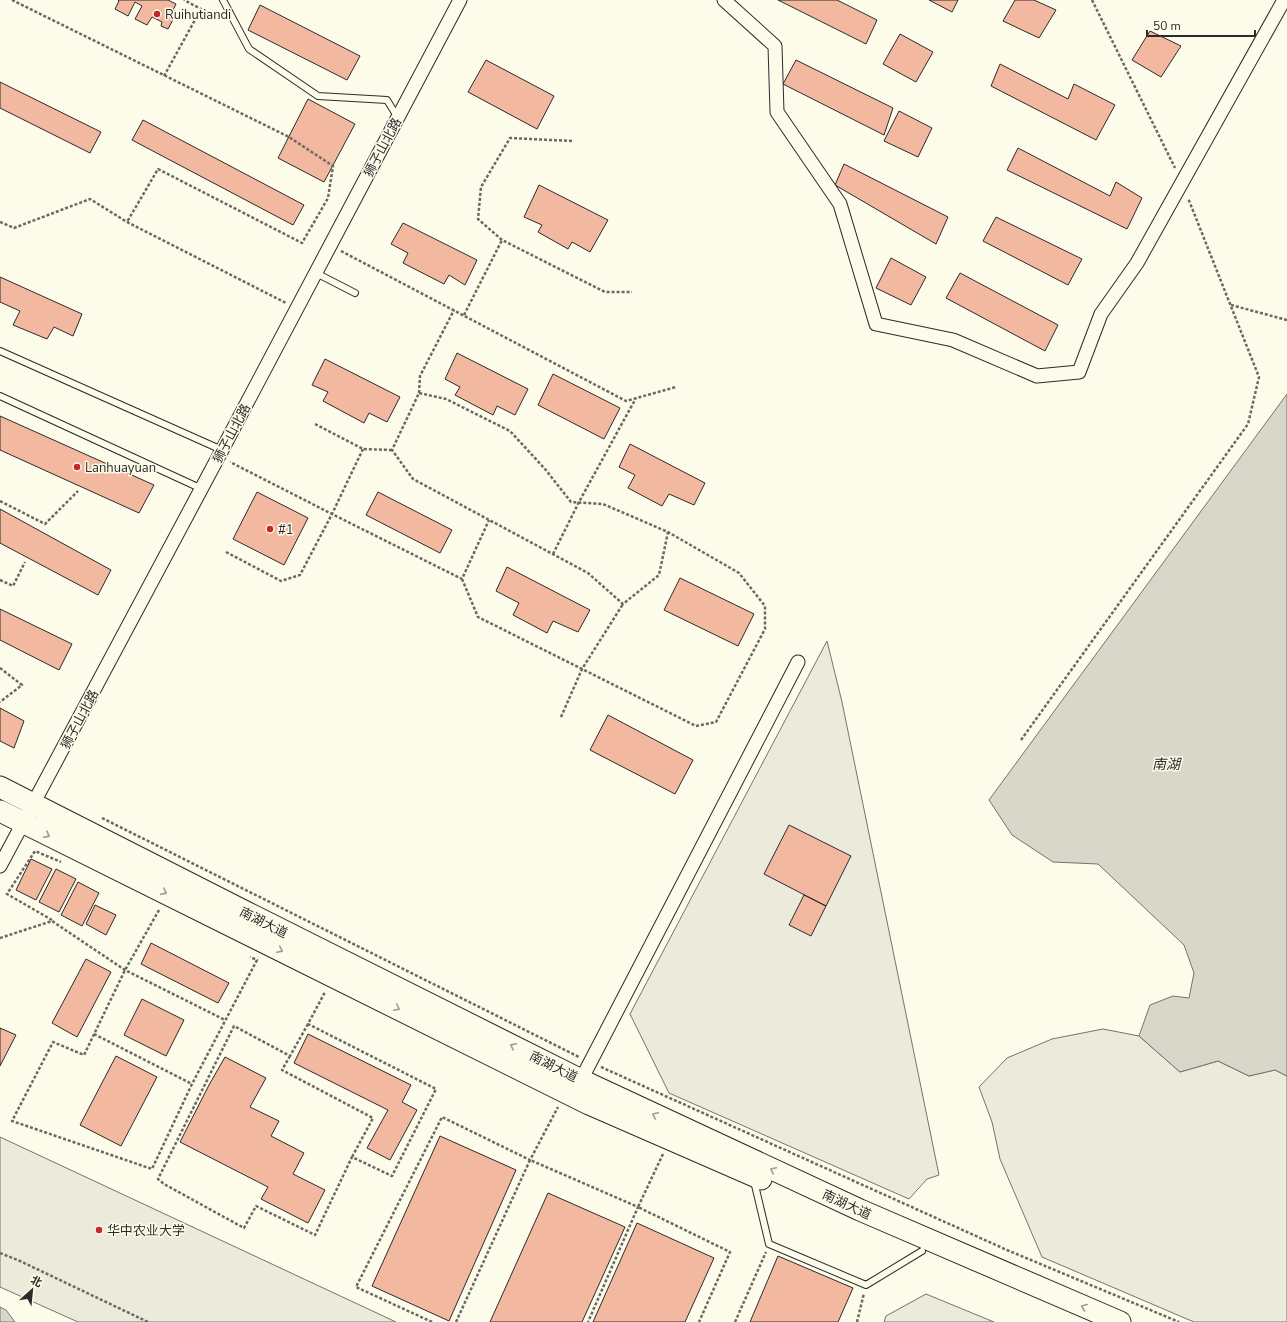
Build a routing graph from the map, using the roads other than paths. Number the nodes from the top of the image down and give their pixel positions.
1 (223, 0) edge
2 (460, 0) edge
3 (724, 0) edge
4 (1284, 0) edge
5 (398, 118) junction
6 (316, 273) junction
7 (355, 293) dead end
8 (0, 351) edge
9 (0, 396) edge
10 (220, 453) junction
11 (202, 489) junction
12 (798, 662) dead end
13 (0, 787) edge
14 (34, 804) junction
15 (0, 811) edge
16 (23, 823) junction
17 (0, 866) edge
18 (579, 1078) junction
19 (752, 1176) junction
20 (922, 1251) junction
21 (1084, 1322) edge
22 (1120, 1322) edge

1 - 5 lane
2 - 5 street, 狮子山北路
3 - 4 street
5 - 6 street, 狮子山北路
6 - 7 lane
6 - 10 street, 狮子山北路
8 - 10 lane
9 - 11 lane
10 - 11 street, 狮子山北路
11 - 14 street, 狮子山北路
12 - 18 street
13 - 14 main road, 南湖大道
14 - 16 street, 狮子山北路
18 -> 14 main road, 南湖大道
15 - 16 main road, 南湖大道
16 - 17 street, 狮子山北路
16 -> 18 main road, 南湖大道
18 - 19 main road, 南湖大道
22 -> 18 main road, 南湖大道
19 - 20 main road, 南湖大道
19 - 20 lane
20 - 21 main road, 南湖大道

